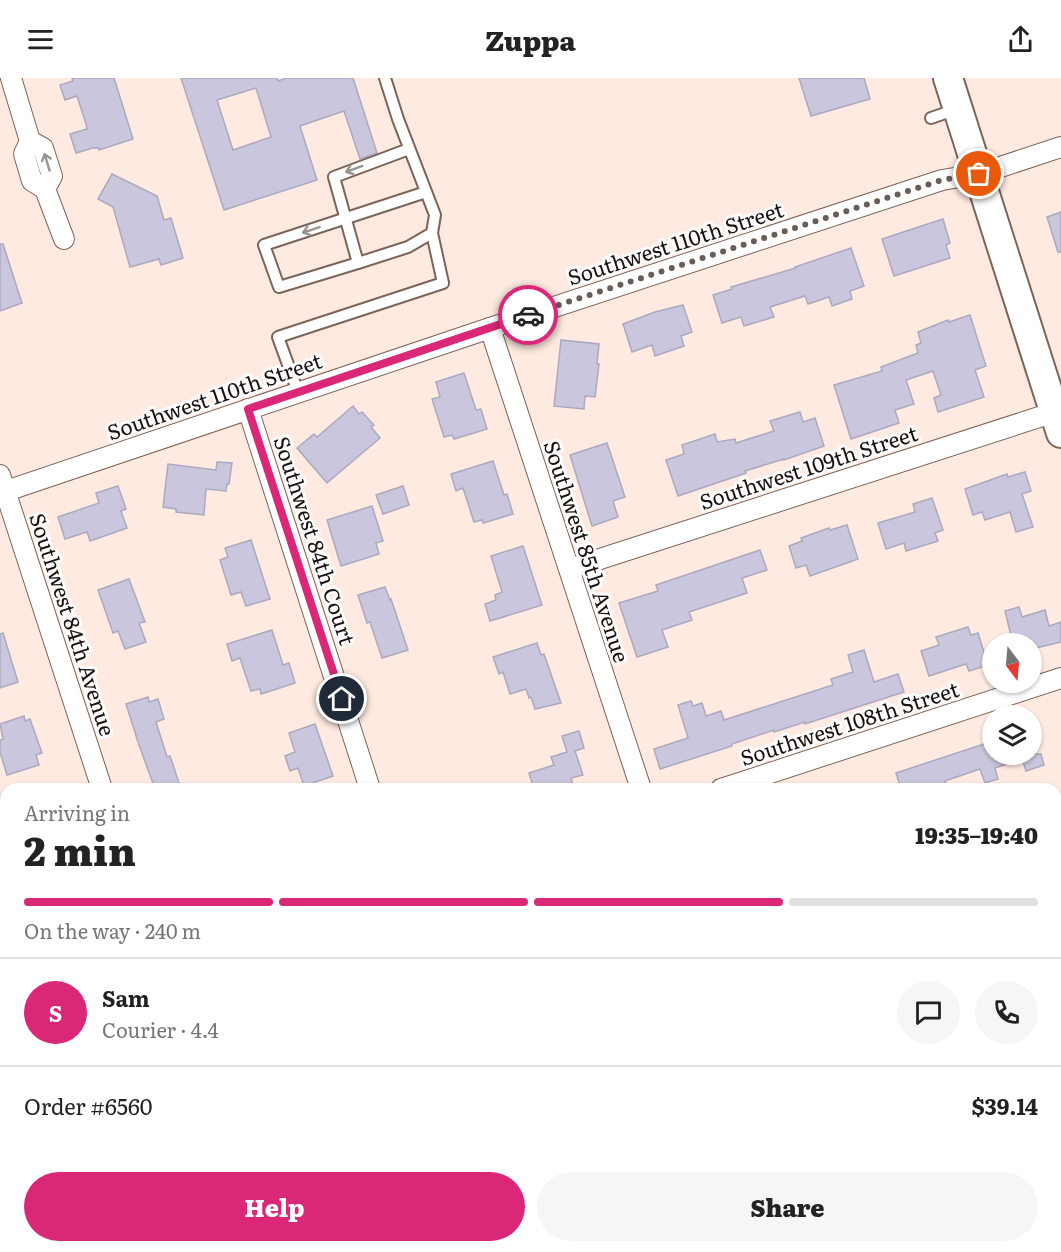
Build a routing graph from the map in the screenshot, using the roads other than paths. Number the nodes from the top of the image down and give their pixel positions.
1 (11, 78) edge
2 (385, 78) edge
3 (948, 78) edge
4 (957, 109) junction
5 (931, 118) dead end
6 (1061, 147) edge
7 (409, 149) junction
8 (979, 174) junction
9 (426, 192) junction
10 (345, 218) junction
11 (432, 233) junction
12 (64, 239) dead end
13 (358, 263) junction
14 (490, 328) junction
15 (298, 392) junction
16 (248, 409) junction
17 (1059, 418) edge
18 (2, 487) edge
19 (569, 569) junction
20 (1061, 678) edge
21 (100, 783) edge
22 (368, 783) edge
23 (639, 783) edge
24 (739, 783) edge

1 - 12 street
2 - 7 lane
3 - 4 main road
4 - 5 lane
4 - 8 main road
6 - 8 street, Southwest 110th Street
7 - 9 lane
7 -> 10 lane
8 - 14 street, Southwest 110th Street
8 - 17 main road
9 - 10 lane
9 - 11 lane
10 - 13 lane
10 -> 13 lane
11 - 13 lane
11 - 15 lane
14 - 15 street, Southwest 110th Street
14 - 19 street, Southwest 85th Avenue
15 - 16 street, Southwest 110th Street
16 - 18 street, Southwest 110th Street
16 - 22 street, Southwest 84th Court
17 - 19 street, Southwest 109th Street
18 - 21 street, Southwest 84th Avenue
19 - 23 street, Southwest 85th Avenue
20 - 24 street, Southwest 108th Street

